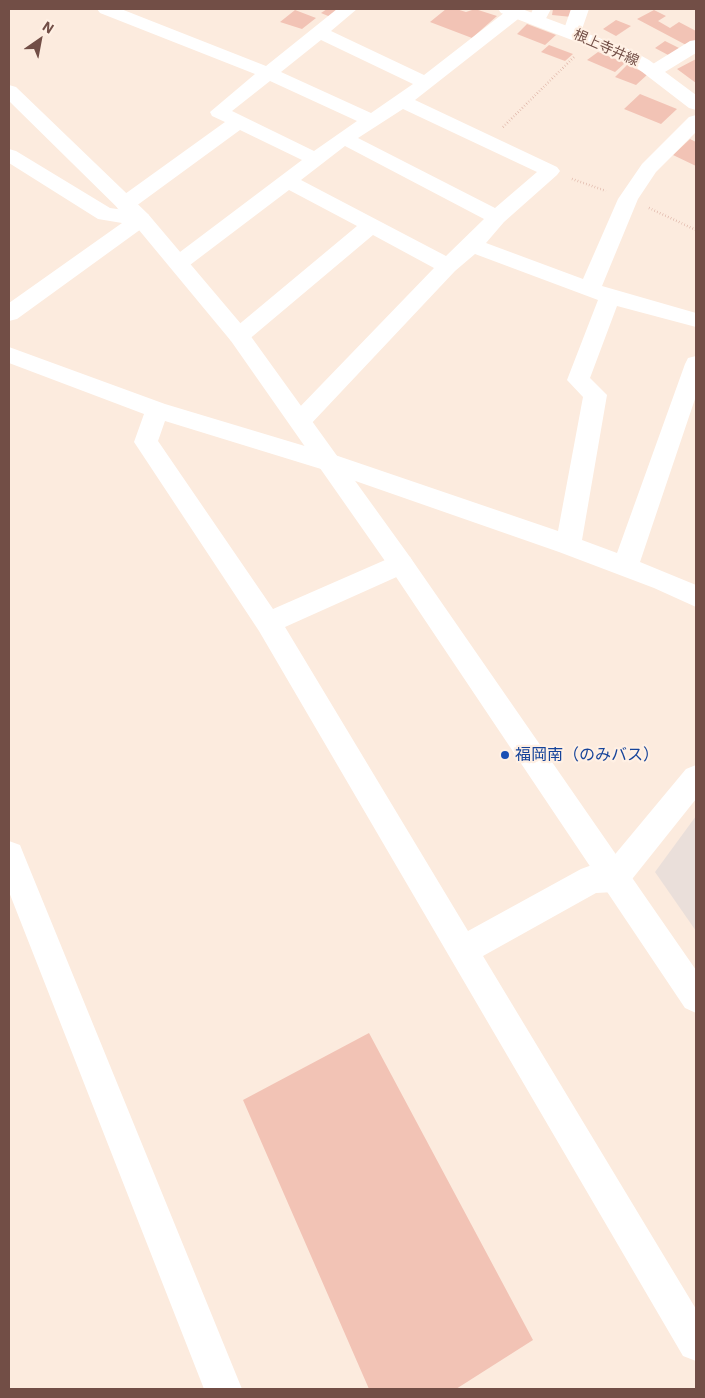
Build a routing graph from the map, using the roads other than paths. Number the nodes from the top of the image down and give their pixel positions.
1 (106, 9) edge
2 (348, 9) edge
3 (580, 9) edge
4 (511, 10) edge
5 (540, 14) edge
6 (319, 32) junction
7 (572, 32) junction
8 (696, 45) edge
9 (654, 71) junction
10 (268, 73) junction
11 (426, 82) junction
12 (9, 92) edge
13 (402, 101) junction
14 (696, 104) edge
15 (239, 121) junction
16 (373, 121) junction
17 (696, 121) edge
18 (344, 138) junction
19 (9, 155) edge
20 (316, 160) junction
21 (286, 180) junction
22 (133, 212) junction
23 (496, 217) junction
24 (370, 226) junction
25 (472, 245) junction
26 (179, 263) junction
27 (448, 266) junction
28 (600, 293) junction
29 (9, 314) edge
30 (696, 320) edge
31 (239, 336) junction
32 (9, 355) edge
33 (694, 378) edge
34 (157, 410) junction
35 (301, 420) junction
36 (329, 462) junction
37 (568, 545) junction
38 (401, 564) junction
39 (624, 567) junction
40 (696, 597) edge
41 (268, 623) junction
42 (696, 778) edge
43 (9, 855) edge
44 (614, 878) junction
45 (464, 950) junction
46 (696, 997) edge
47 (696, 1343) edge
48 (223, 1389) edge

1 - 10 street
2 - 6 street
3 - 7 street
4 - 5 street, 根上寺井線
4 - 11 street
5 - 7 street, 根上寺井線
6 - 10 street
6 - 11 street
7 - 9 street, 根上寺井線
8 - 9 street
9 - 14 street, 根上寺井線
10 - 15 street
10 - 16 street
11 - 13 street
12 - 22 street
13 - 16 street
13 - 23 street
15 - 20 street
15 - 22 street
16 - 18 street
17 - 28 street
18 - 20 street
18 - 23 street
19 - 22 street
20 - 21 street
21 - 24 street
21 - 26 street
22 - 26 street
22 - 29 street
23 - 25 street
24 - 27 street
24 - 31 street
25 - 27 street
25 - 28 street
26 - 31 street
27 - 35 street
28 - 30 street
28 - 37 street
31 - 35 street
32 - 34 street
33 - 39 street
34 - 36 street
34 - 41 street
35 - 36 street
36 - 37 street
36 - 38 street
37 - 39 street
38 - 41 street
38 - 44 street
39 - 40 street
41 - 45 street
42 - 44 street
43 - 48 street
44 - 45 street
44 - 46 street
45 - 47 street

